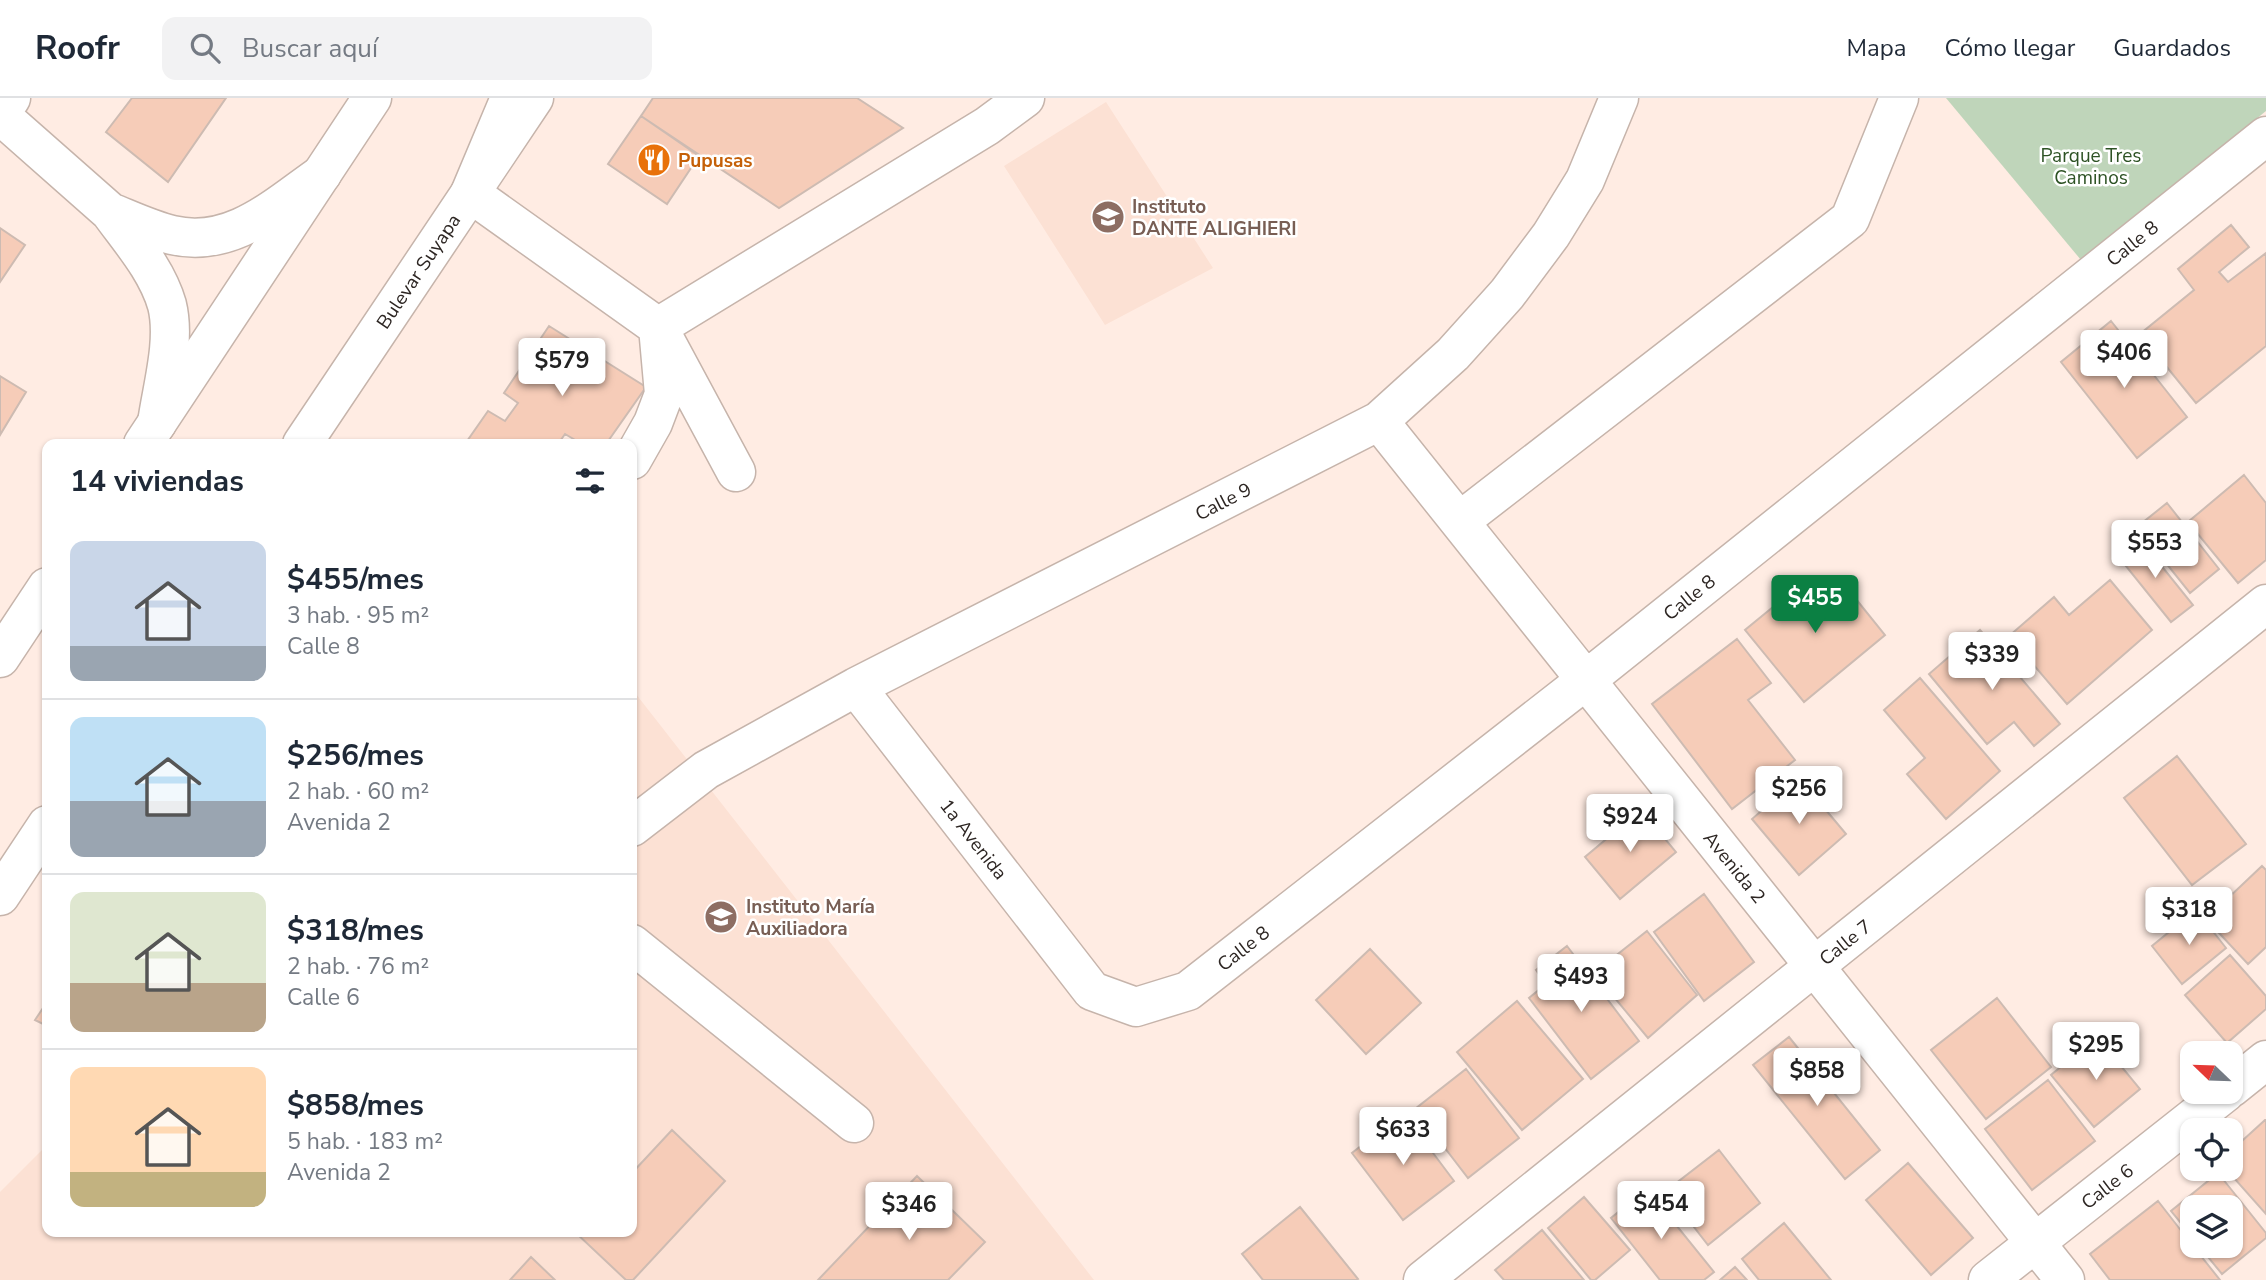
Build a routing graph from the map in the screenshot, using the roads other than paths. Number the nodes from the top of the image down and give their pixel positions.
1 (10, 98) edge
2 (372, 98) edge
3 (510, 98) edge
4 (534, 98) edge
5 (1025, 98) edge
6 (1619, 98) edge
7 (1899, 98) edge
8 (0, 115) edge
9 (2266, 136) edge
10 (322, 174) junction
11 (470, 193) junction
12 (110, 212) junction
13 (658, 327) junction
14 (1380, 421) junction
15 (150, 434) edge
16 (305, 439) edge
17 (637, 451) edge
18 (736, 472) dead end
19 (1460, 522) junction
20 (42, 595) edge
21 (2266, 604) edge
22 (0, 658) edge
23 (1586, 680) junction
24 (856, 687) junction
25 (637, 823) edge
26 (42, 833) edge
27 (0, 896) edge
28 (637, 948) edge
29 (1815, 966) junction
30 (1092, 992) joint
31 (2266, 1060) edge
32 (2244, 1078) edge
33 (2211, 1104) edge
34 (854, 1123) dead end
35 (2035, 1242) junction
36 (1423, 1280) edge
37 (1988, 1280) edge
38 (2065, 1280) edge

1 - 8 street
2 - 10 street
3 - 11 street
4 - 11 street, Bulevar Suyapa
5 - 13 street
6 - 14 street, Calle 9
7 - 19 street
8 - 12 street
9 - 23 street, Calle 8
10 - 12 street
10 - 15 street
11 - 13 street
11 - 16 street, Bulevar Suyapa
12 - 15 street
13 - 17 street
13 - 18 street
14 - 19 street, Avenida 2
14 - 24 street, Calle 9
19 - 23 street, Avenida 2
20 - 22 street
21 - 29 street, Calle 7
23 - 29 street, Avenida 2
23 - 30 street, Calle 8
24 - 25 street, Calle 9
24 - 30 street, 1a Avenida
26 - 27 street
28 - 34 street
29 - 35 street, Avenida 2
29 - 36 street, Calle 7
31 - 32 street
33 - 35 street, Calle 6
35 - 37 street, Calle 6
35 - 38 street, Avenida 2

